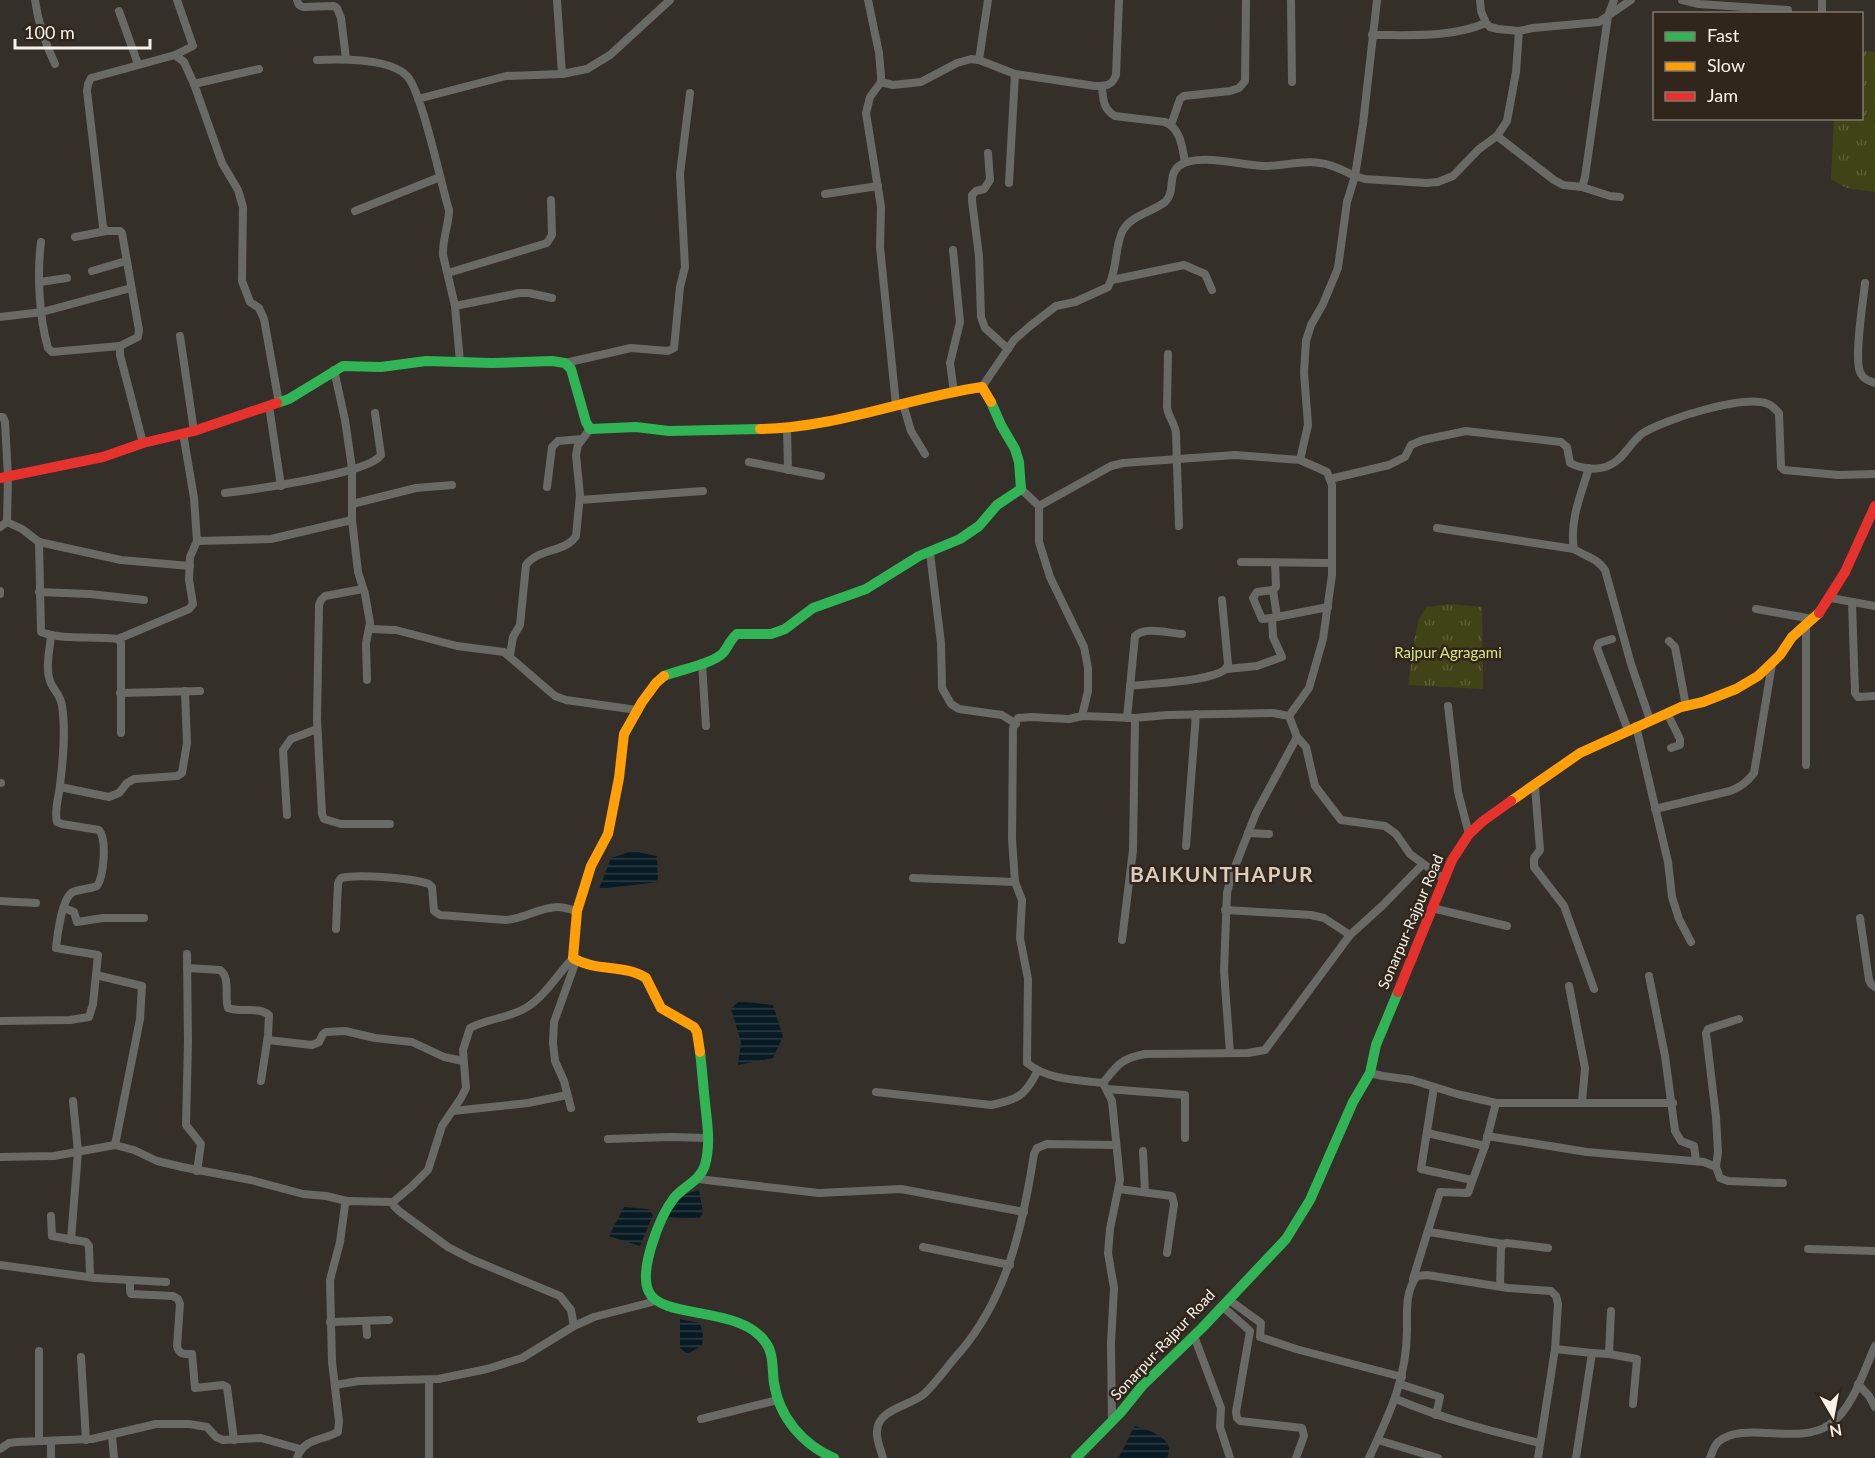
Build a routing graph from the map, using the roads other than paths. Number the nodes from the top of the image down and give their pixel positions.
1 (35, 0) edge
2 (177, 0) edge
3 (297, 0) edge
4 (558, 0) edge
5 (670, 0) edge
6 (868, 0) edge
7 (988, 0) edge
8 (1119, 0) edge
9 (1246, 0) edge
10 (1291, 0) edge
11 (1377, 0) edge
12 (1480, 0) edge
13 (1614, 0) edge
14 (1631, 0) edge
15 (1682, 0) edge
16 (1719, 10) edge
17 (119, 11) dead end
18 (1788, 12) edge
19 (1608, 16) junction
20 (1486, 23) junction
21 (1519, 31) junction
22 (1372, 35) junction
23 (175, 55) junction
24 (346, 59) junction
25 (317, 60) dead end
26 (979, 60) junction
27 (55, 64) dead end
28 (138, 64) junction
29 (259, 69) dead end
30 (562, 74) junction
31 (1015, 75) junction
32 (881, 82) junction
33 (1292, 82) dead end
34 (194, 84) junction
35 (1102, 86) junction
36 (690, 93) dead end
37 (418, 99) junction
38 (1171, 124) junction
39 (1497, 136) junction
40 (988, 153) dead end
41 (1185, 162) junction
42 (1354, 176) junction
43 (440, 177) junction
44 (1009, 183) dead end
45 (878, 186) junction
46 (1582, 187) junction
47 (825, 194) dead end
48 (1620, 197) dead end
49 (551, 200) dead end
50 (355, 211) dead end
51 (106, 231) junction
52 (75, 237) dead end
53 (41, 242) dead end
54 (953, 250) dead end
55 (126, 261) junction
56 (92, 271) dead end
57 (448, 273) junction
58 (67, 278) dead end
59 (1112, 280) junction
60 (40, 282) junction
61 (1865, 283) dead end
62 (131, 288) junction
63 (1212, 290) dead end
64 (552, 298) dead end
65 (454, 306) junction
66 (42, 312) junction
67 (0, 317) edge
68 (180, 336) dead end
69 (120, 346) junction
70 (1008, 349) junction
71 (1168, 354) dead end
72 (460, 362) junction
73 (565, 363) junction
74 (334, 370) junction
75 (1875, 383) edge
76 (982, 387) junction
77 (954, 392) junction
78 (274, 405) junction
79 (899, 405) junction
80 (375, 412) dead end
81 (0, 417) edge
82 (590, 429) junction
83 (787, 429) junction
84 (188, 432) junction
85 (582, 439) junction
86 (143, 443) junction
87 (925, 454) dead end
88 (1177, 459) junction
89 (1300, 460) junction
90 (749, 462) dead end
91 (352, 468) junction
92 (1589, 468) junction
93 (788, 470) junction
94 (1875, 474) edge
95 (822, 476) dead end
96 (4, 477) edge
97 (1330, 479) junction
98 (452, 485) dead end
99 (281, 486) junction
100 (547, 487) dead end
101 (1021, 489) junction
102 (703, 490) dead end
103 (225, 493) dead end
104 (580, 500) junction
105 (352, 504) junction
106 (1039, 507) junction
107 (1875, 508) edge
108 (352, 520) junction
109 (3, 525) edge
110 (1179, 526) dead end
111 (1437, 528) dead end
112 (196, 541) junction
113 (39, 542) junction
114 (1574, 549) junction
115 (930, 553) junction
116 (1241, 562) dead end
117 (1275, 563) junction
118 (1332, 563) junction
119 (190, 566) junction
120 (363, 589) junction
121 (1273, 590) junction
122 (39, 592) junction
123 (1830, 598) junction
124 (144, 600) dead end
125 (1222, 600) dead end
126 (1852, 603) junction
127 (1875, 606) edge
128 (1328, 607) junction
129 (1756, 609) dead end
130 (1275, 618) junction
131 (1810, 622) junction
132 (370, 629) junction
133 (1182, 634) dead end
134 (51, 635) junction
135 (118, 639) junction
136 (1612, 639) dead end
137 (1669, 641) dead end
138 (510, 656) junction
139 (1772, 662) junction
140 (702, 663) junction
141 (1227, 669) junction
142 (368, 680) dead end
143 (1130, 686) junction
144 (185, 691) junction
145 (200, 691) dead end
146 (120, 693) junction
147 (1875, 696) edge
148 (1448, 706) dead end
149 (1686, 706) junction
150 (637, 710) junction
151 (1667, 713) junction
152 (1196, 714) junction
153 (1082, 716) junction
154 (1289, 716) junction
155 (1131, 718) junction
156 (1650, 720) junction
157 (1016, 723) junction
158 (706, 726) dead end
159 (1632, 728) junction
160 (317, 729) junction
161 (121, 733) dead end
162 (1297, 737) junction
163 (1671, 748) dead end
164 (1806, 765) dead end
165 (1535, 786) junction
166 (60, 787) junction
167 (1655, 808) junction
168 (287, 815) dead end
169 (390, 824) dead end
170 (1248, 833) junction
171 (1269, 834) dead end
172 (1469, 834) junction
173 (1186, 846) dead end
174 (1423, 864) junction
175 (913, 878) dead end
176 (1444, 879) junction
177 (1015, 882) junction
178 (0, 901) edge
179 (36, 903) dead end
180 (64, 908) junction
181 (1432, 908) junction
182 (1225, 910) junction
183 (577, 911) junction
184 (144, 918) dead end
185 (1860, 918) dead end
186 (1507, 926) dead end
187 (336, 929) dead end
188 (1350, 935) junction
189 (1122, 940) dead end
190 (1691, 942) dead end
191 (187, 954) dead end
192 (575, 960) junction
193 (187, 968) junction
194 (96, 975) junction
195 (1649, 976) dead end
196 (1569, 986) dead end
197 (1875, 987) edge
198 (1594, 989) dead end
199 (1738, 1018) dead end
200 (0, 1021) edge
201 (267, 1040) junction
202 (1230, 1053) junction
203 (463, 1061) junction
204 (1037, 1072) junction
205 (1370, 1073) junction
206 (261, 1081) dead end
207 (1105, 1086) junction
208 (1434, 1087) junction
209 (876, 1092) dead end
210 (567, 1095) junction
211 (74, 1101) dead end
212 (1582, 1102) junction
213 (1496, 1103) junction
214 (1673, 1103) junction
215 (571, 1108) dead end
216 (453, 1111) junction
217 (1426, 1133) junction
218 (1487, 1136) junction
219 (709, 1138) junction
220 (1185, 1138) dead end
221 (608, 1139) dead end
222 (116, 1145) junction
223 (1116, 1145) junction
224 (1485, 1146) junction
225 (1143, 1151) dead end
226 (78, 1152) junction
227 (0, 1157) edge
228 (1696, 1161) junction
229 (1716, 1167) junction
230 (196, 1171) junction
231 (698, 1179) junction
232 (1472, 1180) junction
233 (1783, 1183) dead end
234 (1119, 1190) junction
235 (1145, 1192) junction
236 (348, 1201) junction
237 (393, 1202) junction
238 (1024, 1212) junction
239 (51, 1216) dead end
240 (1429, 1232) junction
241 (70, 1240) junction
242 (1503, 1244) junction
243 (923, 1247) dead end
244 (1548, 1248) dead end
245 (1808, 1249) dead end
246 (1875, 1251) edge
247 (1167, 1252) dead end
248 (0, 1264) edge
249 (1010, 1265) junction
250 (90, 1276) junction
251 (130, 1280) junction
252 (1412, 1281) junction
253 (166, 1282) dead end
254 (1500, 1286) junction
255 (656, 1301) junction
256 (1225, 1302) junction
257 (1611, 1311) dead end
258 (389, 1320) dead end
259 (366, 1321) junction
260 (330, 1322) junction
261 (574, 1326) junction
262 (367, 1335) dead end
263 (1194, 1336) junction
264 (1875, 1346) edge
265 (1555, 1349) junction
266 (39, 1352) dead end
267 (1592, 1353) junction
268 (1609, 1354) junction
269 (81, 1357) dead end
270 (429, 1380) junction
271 (1401, 1381) junction
272 (1858, 1384) junction
273 (335, 1385) junction
274 (1396, 1399) junction
275 (778, 1400) junction
276 (1633, 1404) dead end
277 (1875, 1407) edge
278 (1436, 1415) junction
279 (701, 1419) dead end
280 (1112, 1421) junction
281 (112, 1436) junction
282 (86, 1440) junction
283 (234, 1440) junction
284 (1378, 1440) junction
285 (39, 1441) junction
286 (51, 1441) junction
287 (1540, 1443) junction
288 (0, 1449) edge
289 (300, 1449) junction
290 (51, 1458) edge
291 (114, 1458) edge
292 (297, 1458) edge
293 (429, 1458) edge
294 (834, 1458) edge
295 (883, 1458) edge
296 (1076, 1458) edge
297 (1230, 1458) edge
298 (1296, 1458) edge
299 (1370, 1458) edge
300 (1438, 1458) edge
301 (1538, 1458) edge
302 (1576, 1458) edge
303 (1710, 1458) edge

1 - 27 street
2 - 23 street
3 - 24 street
4 - 30 street
5 - 30 street
6 - 32 street
7 - 26 street
8 - 35 street
9 - 38 street
10 - 33 street
11 - 22 street
12 - 20 street
13 - 19 street
14 - 19 street
15 - 16 street
16 - 18 street
17 - 28 street
19 - 21 street
19 - 46 street
20 - 21 street
20 - 22 street
21 - 39 street
22 - 42 street
23 - 28 street
23 - 34 street
24 - 25 street
24 - 37 street
26 - 31 street
26 - 32 street
28 - 51 street
29 - 34 street
30 - 37 street
31 - 35 street
31 - 44 street
32 - 45 street
34 - 78 street
35 - 38 street
36 - 73 street
37 - 43 street
38 - 41 street
39 - 42 street
39 - 46 street
40 - 70 street
41 - 42 street
41 - 59 street
42 - 89 street
43 - 50 street
43 - 57 street
45 - 47 street
45 - 79 street
46 - 48 street
49 - 57 street
51 - 52 street
51 - 55 street
53 - 60 street
54 - 77 street
55 - 56 street
55 - 62 street
57 - 65 street
58 - 60 street
59 - 63 street
59 - 70 street
60 - 66 street
61 - 75 street
62 - 66 street
62 - 69 street
64 - 65 street
65 - 72 street
66 - 67 street
66 - 69 street
68 - 84 street
69 - 86 street
70 - 76 street
71 - 88 street
72 - 73 street
72 - 74 street
73 - 82 street
74 - 78 street
74 - 91 street
76 - 77 street
76 - 101 street
77 - 79 street
78 - 84 street
78 - 99 street
79 - 83 street
79 - 87 street
80 - 91 street
81 - 96 street
82 - 83 street
82 - 85 street
83 - 93 street
84 - 86 street
84 - 112 street
85 - 100 street
85 - 104 street
86 - 96 street
88 - 89 street
88 - 106 street
88 - 110 street
89 - 97 street
90 - 93 street
91 - 99 street
91 - 105 street
92 - 94 street
92 - 97 street
92 - 114 street
93 - 95 street
96 - 109 street
97 - 118 street
98 - 105 street
99 - 103 street
101 - 106 street
101 - 115 street
102 - 104 street
104 - 138 street
105 - 108 street
106 - 153 street
107 - 123 street, Sonarpur-Rajpur Road
108 - 112 street
108 - 120 street
109 - 113 street
111 - 114 street
112 - 119 street
113 - 119 street
113 - 122 street
114 - 156 street
115 - 140 street
115 - 157 street
116 - 117 street
117 - 118 street
117 - 121 street
118 - 128 street
119 - 135 street
120 - 132 street
120 - 160 street
121 - 130 street
121 - 130 street
122 - 124 street
122 - 134 street
123 - 126 street
123 - 131 street, Sonarpur-Rajpur Road
125 - 141 street
126 - 127 street
126 - 147 street
128 - 130 street
128 - 154 street
129 - 131 street
130 - 141 street
131 - 139 street, Sonarpur-Rajpur Road
131 - 164 street
132 - 138 street
132 - 142 street
133 - 143 street
134 - 135 street
134 - 166 street
135 - 146 street
136 - 159 street
137 - 149 street
138 - 150 street
139 - 149 street, Sonarpur-Rajpur Road
139 - 167 street
140 - 150 street
140 - 158 street
141 - 143 street
143 - 155 street
144 - 145 street
144 - 146 street
144 - 166 street
146 - 161 street
148 - 172 street
149 - 151 street, Sonarpur-Rajpur Road
150 - 183 street
151 - 156 street, Sonarpur-Rajpur Road
151 - 163 street
152 - 154 street
152 - 155 street
152 - 173 street
153 - 155 street
153 - 157 street
154 - 162 street
155 - 189 street
156 - 159 street, Sonarpur-Rajpur Road
157 - 177 street
159 - 165 street, Sonarpur-Rajpur Road
159 - 167 street
160 - 168 street
160 - 169 street
162 - 170 street
162 - 174 street
165 - 172 street, Sonarpur-Rajpur Road
165 - 198 street
166 - 180 street
167 - 190 street
170 - 171 street
170 - 182 street
172 - 176 street, Sonarpur-Rajpur Road
174 - 176 street
174 - 188 street
175 - 177 street
176 - 181 street, Sonarpur-Rajpur Road
177 - 204 street
178 - 179 street
180 - 184 street
180 - 194 street
181 - 186 street
181 - 205 street, Sonarpur-Rajpur Road
182 - 188 street
182 - 202 street
183 - 187 street
183 - 192 street
185 - 197 street
188 - 202 street
191 - 193 street
192 - 203 street
192 - 210 street
192 - 219 street
193 - 201 street
193 - 230 street
194 - 200 street
194 - 222 street
195 - 214 street
196 - 212 street
199 - 229 street
201 - 203 street
201 - 206 street
202 - 207 street
203 - 216 street
204 - 207 street
204 - 209 street
205 - 208 street
205 - 256 street, Sonarpur-Rajpur Road
207 - 220 street
207 - 223 street
208 - 213 street
208 - 217 street
210 - 215 street
210 - 216 street
211 - 226 street
212 - 213 street
212 - 214 street
213 - 218 street
214 - 228 street
216 - 237 street
217 - 224 street
217 - 232 street
218 - 224 street
218 - 228 street
219 - 221 street
219 - 231 street
222 - 226 street
222 - 230 street
223 - 234 street
223 - 238 street
224 - 232 street
225 - 235 street
226 - 227 street
226 - 241 street
228 - 229 street
229 - 233 street
230 - 236 street
231 - 238 street
231 - 255 street
232 - 240 street
234 - 235 street
234 - 280 street
235 - 247 street
236 - 237 street
236 - 260 street
237 - 261 street
238 - 249 street
239 - 241 street
240 - 242 street
240 - 252 street
241 - 250 street
242 - 244 street
242 - 254 street
243 - 249 street
245 - 246 street
248 - 250 street
249 - 295 street
250 - 251 street
251 - 253 street
251 - 283 street
252 - 254 street
252 - 271 street
254 - 265 street
255 - 261 street
255 - 275 street
256 - 263 street, Sonarpur-Rajpur Road
256 - 271 street
256 - 298 street
257 - 268 street
258 - 259 street
259 - 260 street
259 - 262 street
260 - 273 street
261 - 270 street
263 - 280 street, Sonarpur-Rajpur Road
263 - 297 street
264 - 272 street
265 - 267 street
265 - 287 street
266 - 285 street
267 - 268 street
267 - 302 street
268 - 276 street
269 - 282 street
270 - 273 street
270 - 293 street
271 - 274 street
271 - 278 street
272 - 277 street
272 - 303 street
273 - 289 street
274 - 278 street
274 - 284 street
275 - 279 street
275 - 294 street
278 - 287 street
280 - 296 street, Sonarpur-Rajpur Road
281 - 282 street
281 - 283 street
281 - 291 street
282 - 286 street
283 - 289 street
284 - 299 street
284 - 300 street
285 - 286 street
285 - 288 street
286 - 290 street
287 - 301 street
289 - 292 street

